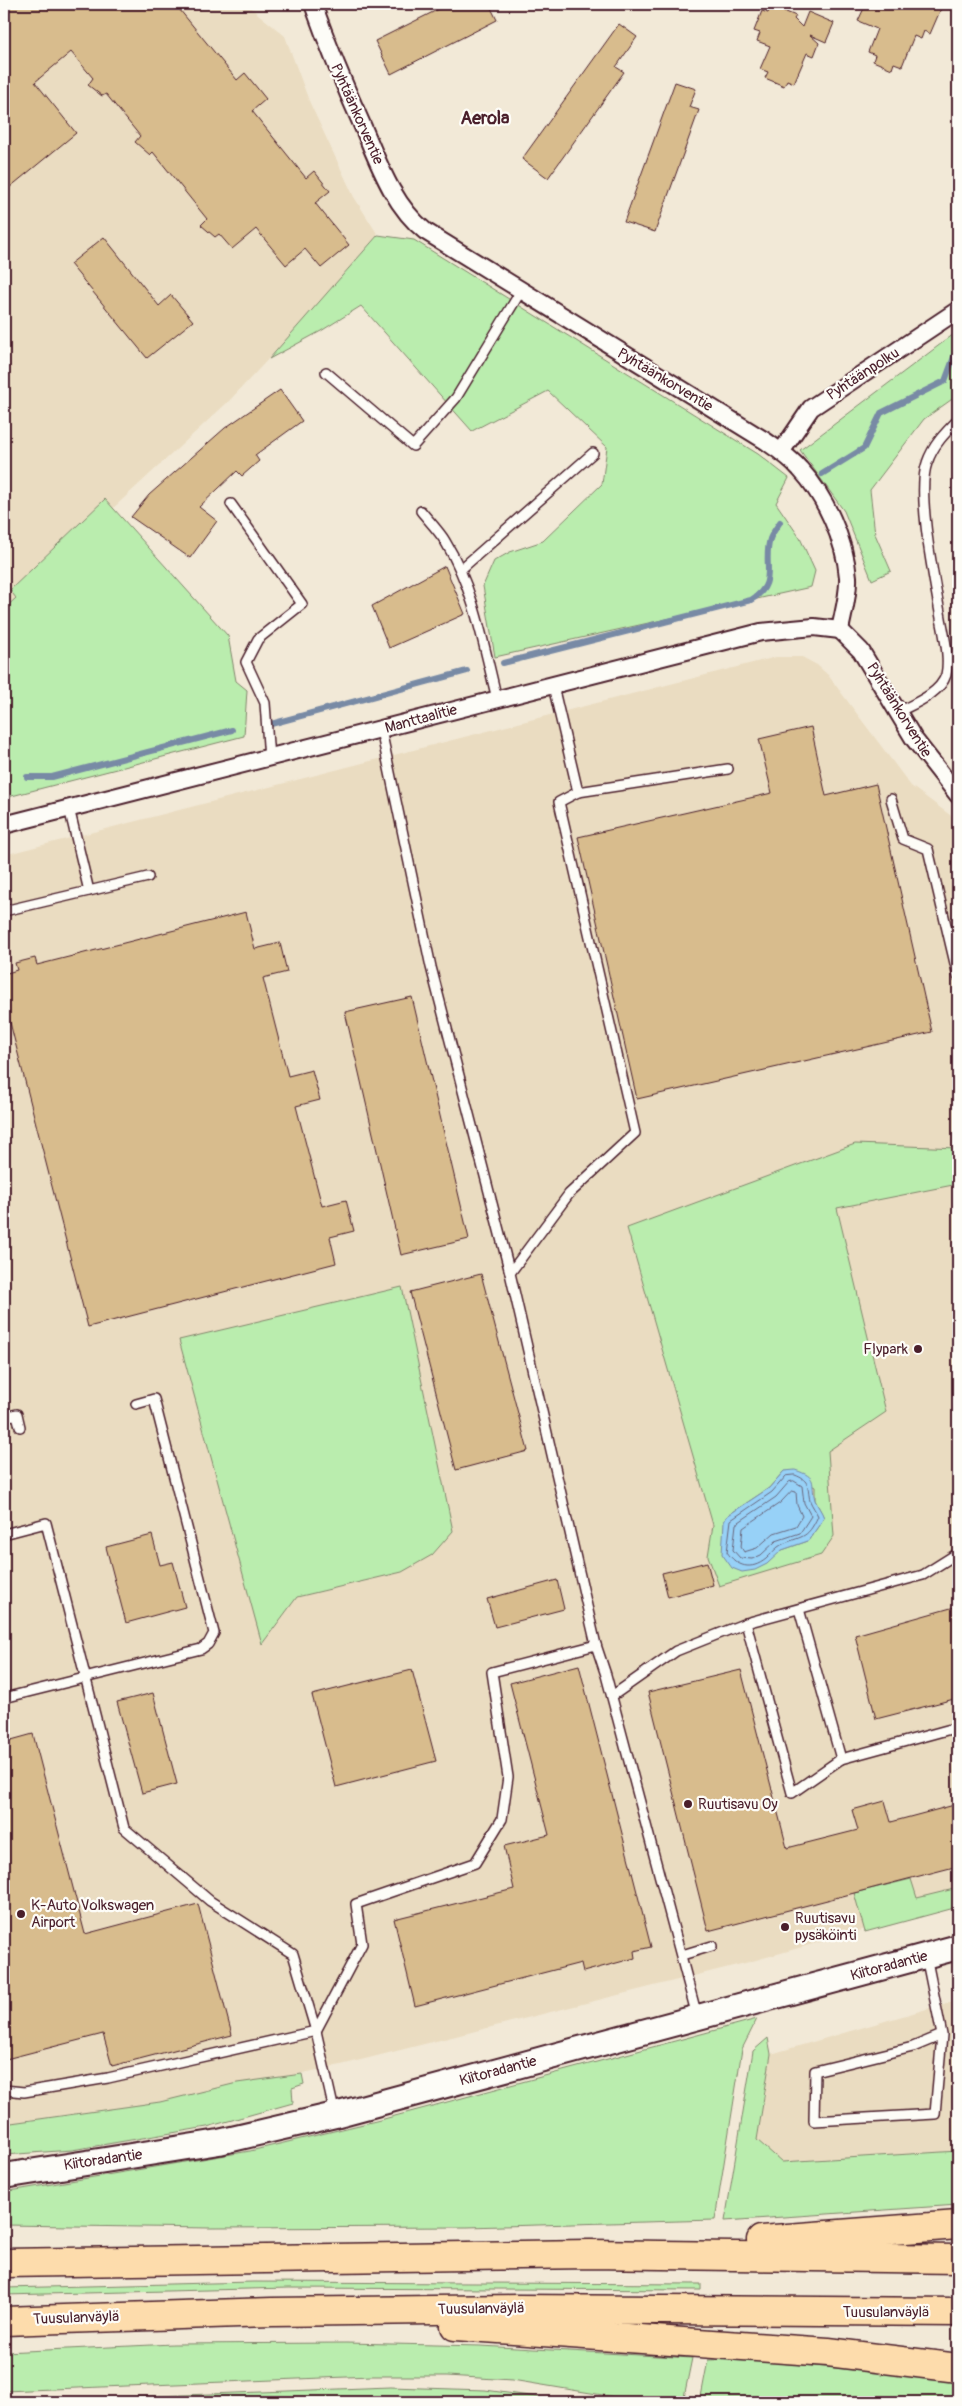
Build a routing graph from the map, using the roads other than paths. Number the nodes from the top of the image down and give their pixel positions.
1 (313, 4) edge
2 (521, 291) junction
3 (958, 310) edge
4 (326, 372) dead end
5 (958, 420) edge
6 (781, 452) junction
7 (592, 453) dead end
8 (231, 504) dead end
9 (421, 511) dead end
10 (460, 570) junction
11 (840, 630) junction
12 (553, 686) junction
13 (497, 700) junction
14 (898, 712) junction
15 (381, 730) junction
16 (269, 759) junction
17 (728, 769) dead end
18 (578, 792) junction
19 (958, 795) edge
20 (891, 799) dead end
21 (69, 808) junction
22 (4, 825) edge
23 (148, 877) dead end
24 (89, 891) junction
25 (4, 911) edge
26 (958, 976) edge
27 (510, 1273) junction
28 (136, 1404) dead end
29 (4, 1417) edge
30 (20, 1427) dead end
31 (4, 1534) edge
32 (958, 1553) edge
33 (799, 1609) junction
34 (746, 1623) junction
35 (596, 1645) junction
36 (85, 1677) junction
37 (612, 1696) junction
38 (4, 1698) edge
39 (958, 1727) edge
40 (841, 1759) junction
41 (712, 1946) dead end
42 (958, 1948) edge
43 (682, 1955) junction
44 (926, 1956) junction
45 (698, 2018) junction
46 (316, 2031) junction
47 (942, 2036) junction
48 (4, 2090) edge
49 (335, 2115) junction
50 (4, 2170) edge
51 (32, 2170) junction
52 (4, 2176) edge
53 (958, 2225) edge
54 (590, 2254) junction
55 (958, 2259) edge
56 (4, 2263) edge
57 (272, 2312) junction
58 (958, 2312) edge
59 (4, 2321) edge
60 (958, 2368) edge

1 - 2 street, Pyhtäänkorventie
2 - 4 lane
2 - 6 street, Pyhtäänkorventie
3 - 6 street, Pyhtäänpolku
5 - 14 lane
6 - 11 street, Pyhtäänkorventie
7 - 10 lane
8 - 16 lane
9 - 10 lane
10 - 13 lane
11 - 12 street, Manttaalitie
11 - 14 street, Pyhtäänkorventie
12 - 13 street, Manttaalitie
12 - 18 lane
13 - 15 street, Manttaalitie
14 - 19 street, Pyhtäänkorventie
15 - 16 street, Manttaalitie
15 - 27 lane
16 - 21 street, Manttaalitie
17 - 18 lane
18 - 27 lane
20 - 26 lane
21 - 22 street, Manttaalitie
21 - 24 lane
23 - 24 lane
24 - 25 lane
27 - 35 lane
28 - 36 lane
29 - 30 lane
31 - 36 lane
32 - 33 lane
33 - 34 lane
33 - 40 lane
34 - 37 lane
34 - 40 lane
35 - 37 lane
35 - 46 lane
36 - 38 lane
36 - 46 lane
37 - 43 lane
39 - 40 lane
41 - 43 lane
42 - 44 main road, Kiitoradantie
43 - 45 lane
44 - 45 main road, Kiitoradantie
44 - 47 lane
45 - 49 main road, Kiitoradantie
46 - 48 lane
46 - 49 lane
47 - 47 lane
49 - 51 main road, Kiitoradantie
50 - 51 main road, Kiitoradantie
51 - 52 main road, Kiitoradantie
53 - 54 highway
54 - 55 highway
54 - 56 highway
57 - 58 highway, Tuusulanväylä
57 - 59 highway, Tuusulanväylä
57 - 60 highway

